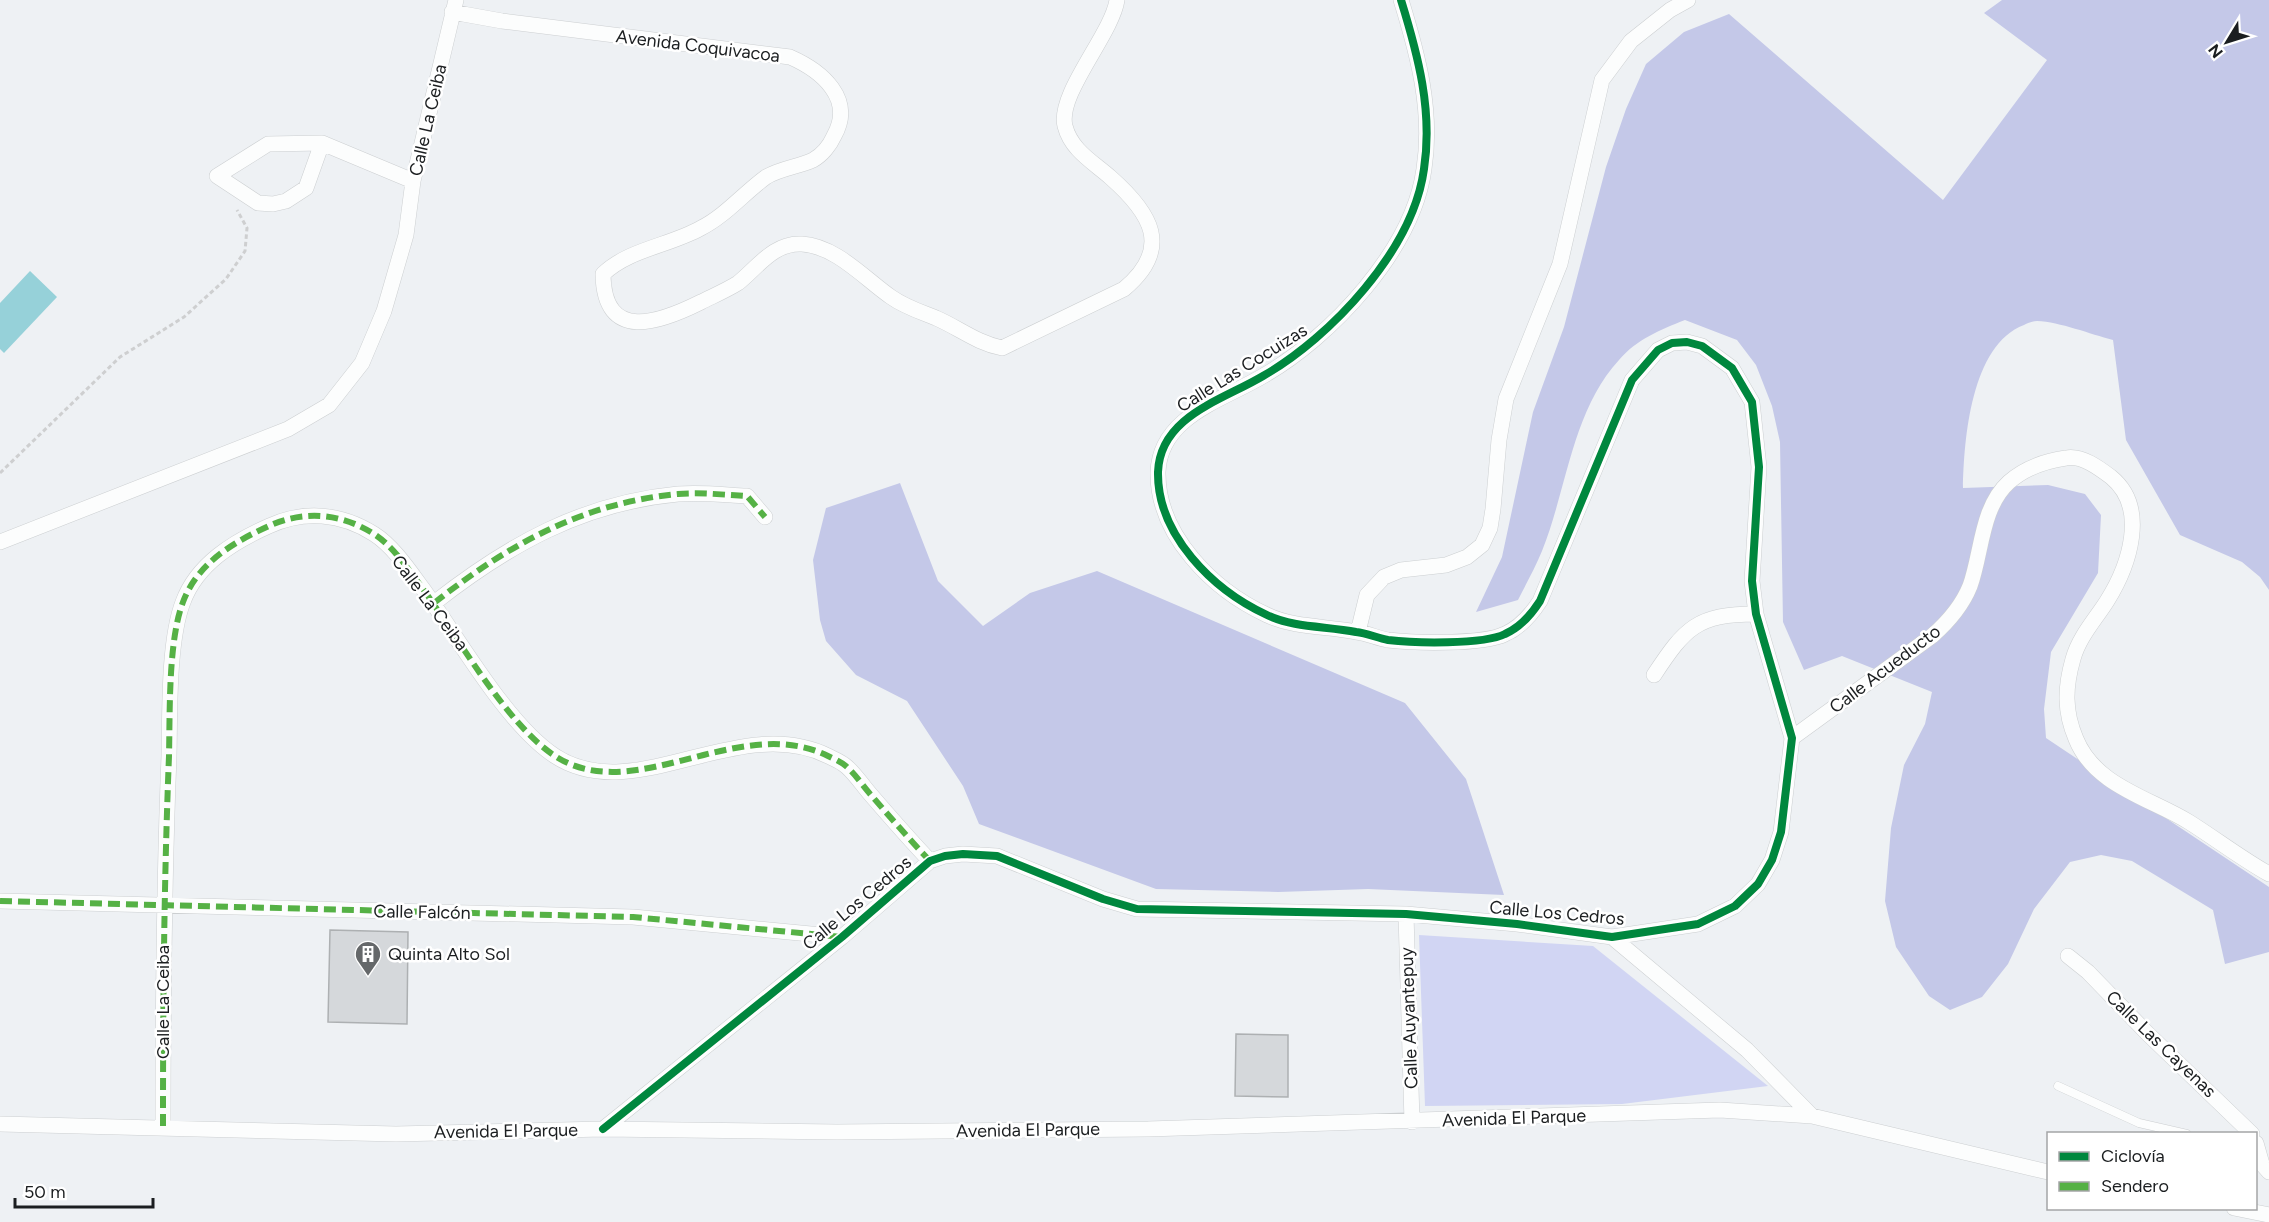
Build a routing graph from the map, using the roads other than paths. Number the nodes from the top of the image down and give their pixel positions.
1 (1117, 0) edge
2 (1401, 0) edge
3 (1688, 0) edge
4 (454, 6) edge
5 (322, 143) junction
6 (413, 182) junction
7 (765, 517) dead end
8 (0, 542) edge
9 (434, 603) junction
10 (1756, 614) junction
11 (1358, 632) junction
12 (1654, 675) dead end
13 (1792, 738) junction
14 (930, 861) junction
15 (2269, 874) edge
16 (0, 901) edge
17 (164, 905) junction
18 (1406, 914) junction
19 (842, 937) junction
20 (1611, 937) junction
21 (2068, 956) dead end
22 (2058, 1086) dead end
23 (1812, 1116) junction
24 (1412, 1122) junction
25 (0, 1124) edge
26 (163, 1126) junction
27 (603, 1129) junction
28 (2178, 1132) edge
29 (2250, 1132) edge
30 (2257, 1150) edge
31 (2047, 1172) edge
32 (2269, 1172) edge
33 (2240, 1210) edge
34 (2269, 1215) edge

1 - 4 street, Avenida Coquivacoa
2 - 11 street, Calle Las Cocuizas
3 - 11 street
4 - 6 street, Calle La Ceiba
5 - 5 street
5 - 6 street
6 - 8 street, Calle La Ceiba
7 - 9 street
9 - 14 street, Calle La Ceiba
9 - 17 street, Calle La Ceiba
10 - 11 street, Calle Los Cedros
10 - 12 street
10 - 13 street, Calle Los Cedros
13 - 15 street, Calle Acueducto
13 - 20 street, Calle Los Cedros
14 - 18 street, Calle Los Cedros
14 - 19 street, Calle Los Cedros
16 - 17 street, Calle Falcón
17 - 19 street, Calle Falcón
17 - 26 street, Calle La Ceiba
18 - 20 street, Calle Los Cedros
18 - 24 street, Calle Auyantepuy
19 - 27 street, Calle Los Cedros
20 - 23 street
21 - 29 street, Calle Las Cayenas
22 - 28 lane
23 - 24 street, Avenida El Parque
23 - 31 street, Avenida El Parque
24 - 27 street, Avenida El Parque
25 - 26 street, Avenida El Parque
26 - 27 street, Avenida El Parque
30 - 32 street
33 - 34 street

